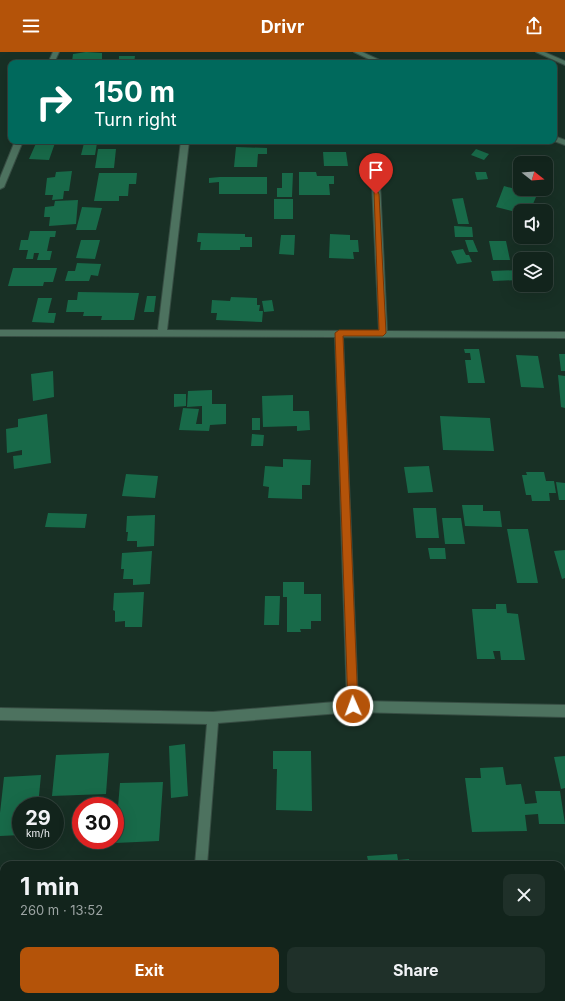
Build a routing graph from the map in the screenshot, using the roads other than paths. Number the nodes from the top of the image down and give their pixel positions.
1 (358, 52) edge
2 (539, 52) edge
3 (376, 60) edge
4 (565, 63) edge
5 (18, 144) edge
6 (185, 144) edge
7 (375, 163) dead end
8 (0, 188) edge
9 (0, 333) edge
10 (162, 333) junction
11 (339, 333) junction
12 (383, 333) junction
13 (565, 335) edge
14 (353, 706) junction
15 (565, 711) edge
16 (0, 714) edge
17 (213, 718) junction
18 (201, 861) edge

1 - 3 street
2 - 4 street
5 - 8 street
6 - 10 street
7 - 12 street
9 - 10 street
10 - 11 street
11 - 12 street
11 - 14 street
12 - 13 street
14 - 15 street
14 - 17 street
16 - 17 street
17 - 18 street

